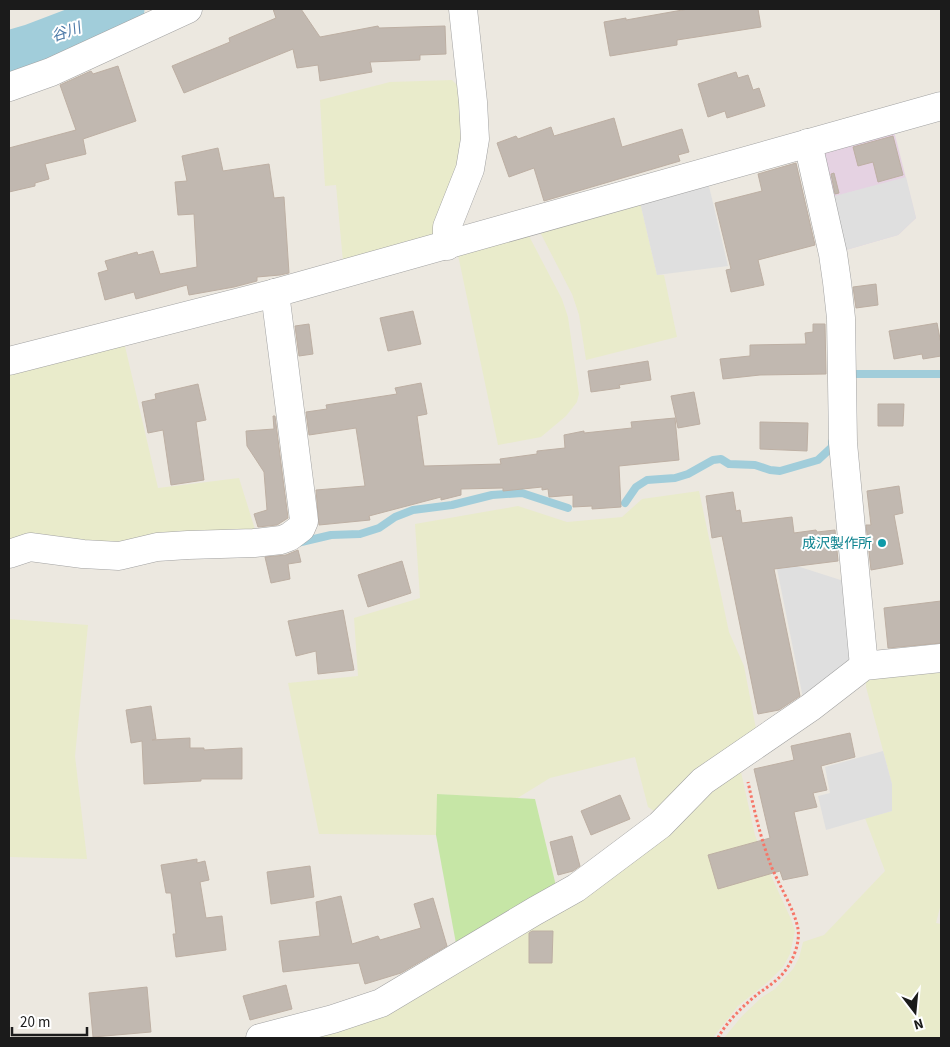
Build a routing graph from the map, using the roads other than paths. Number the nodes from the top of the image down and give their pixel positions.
1 (188, 9) edge
2 (462, 9) edge
3 (9, 87) edge
4 (941, 106) edge
5 (808, 143) junction
6 (446, 246) junction
7 (275, 293) junction
8 (9, 361) edge
9 (9, 554) edge
10 (941, 658) edge
11 (864, 666) junction
12 (260, 1038) edge

1 - 3 street
2 - 6 street
4 - 5 street
5 - 6 street
5 - 11 street
6 - 7 street
7 - 8 street
7 - 9 street
10 - 11 street
11 - 12 street

